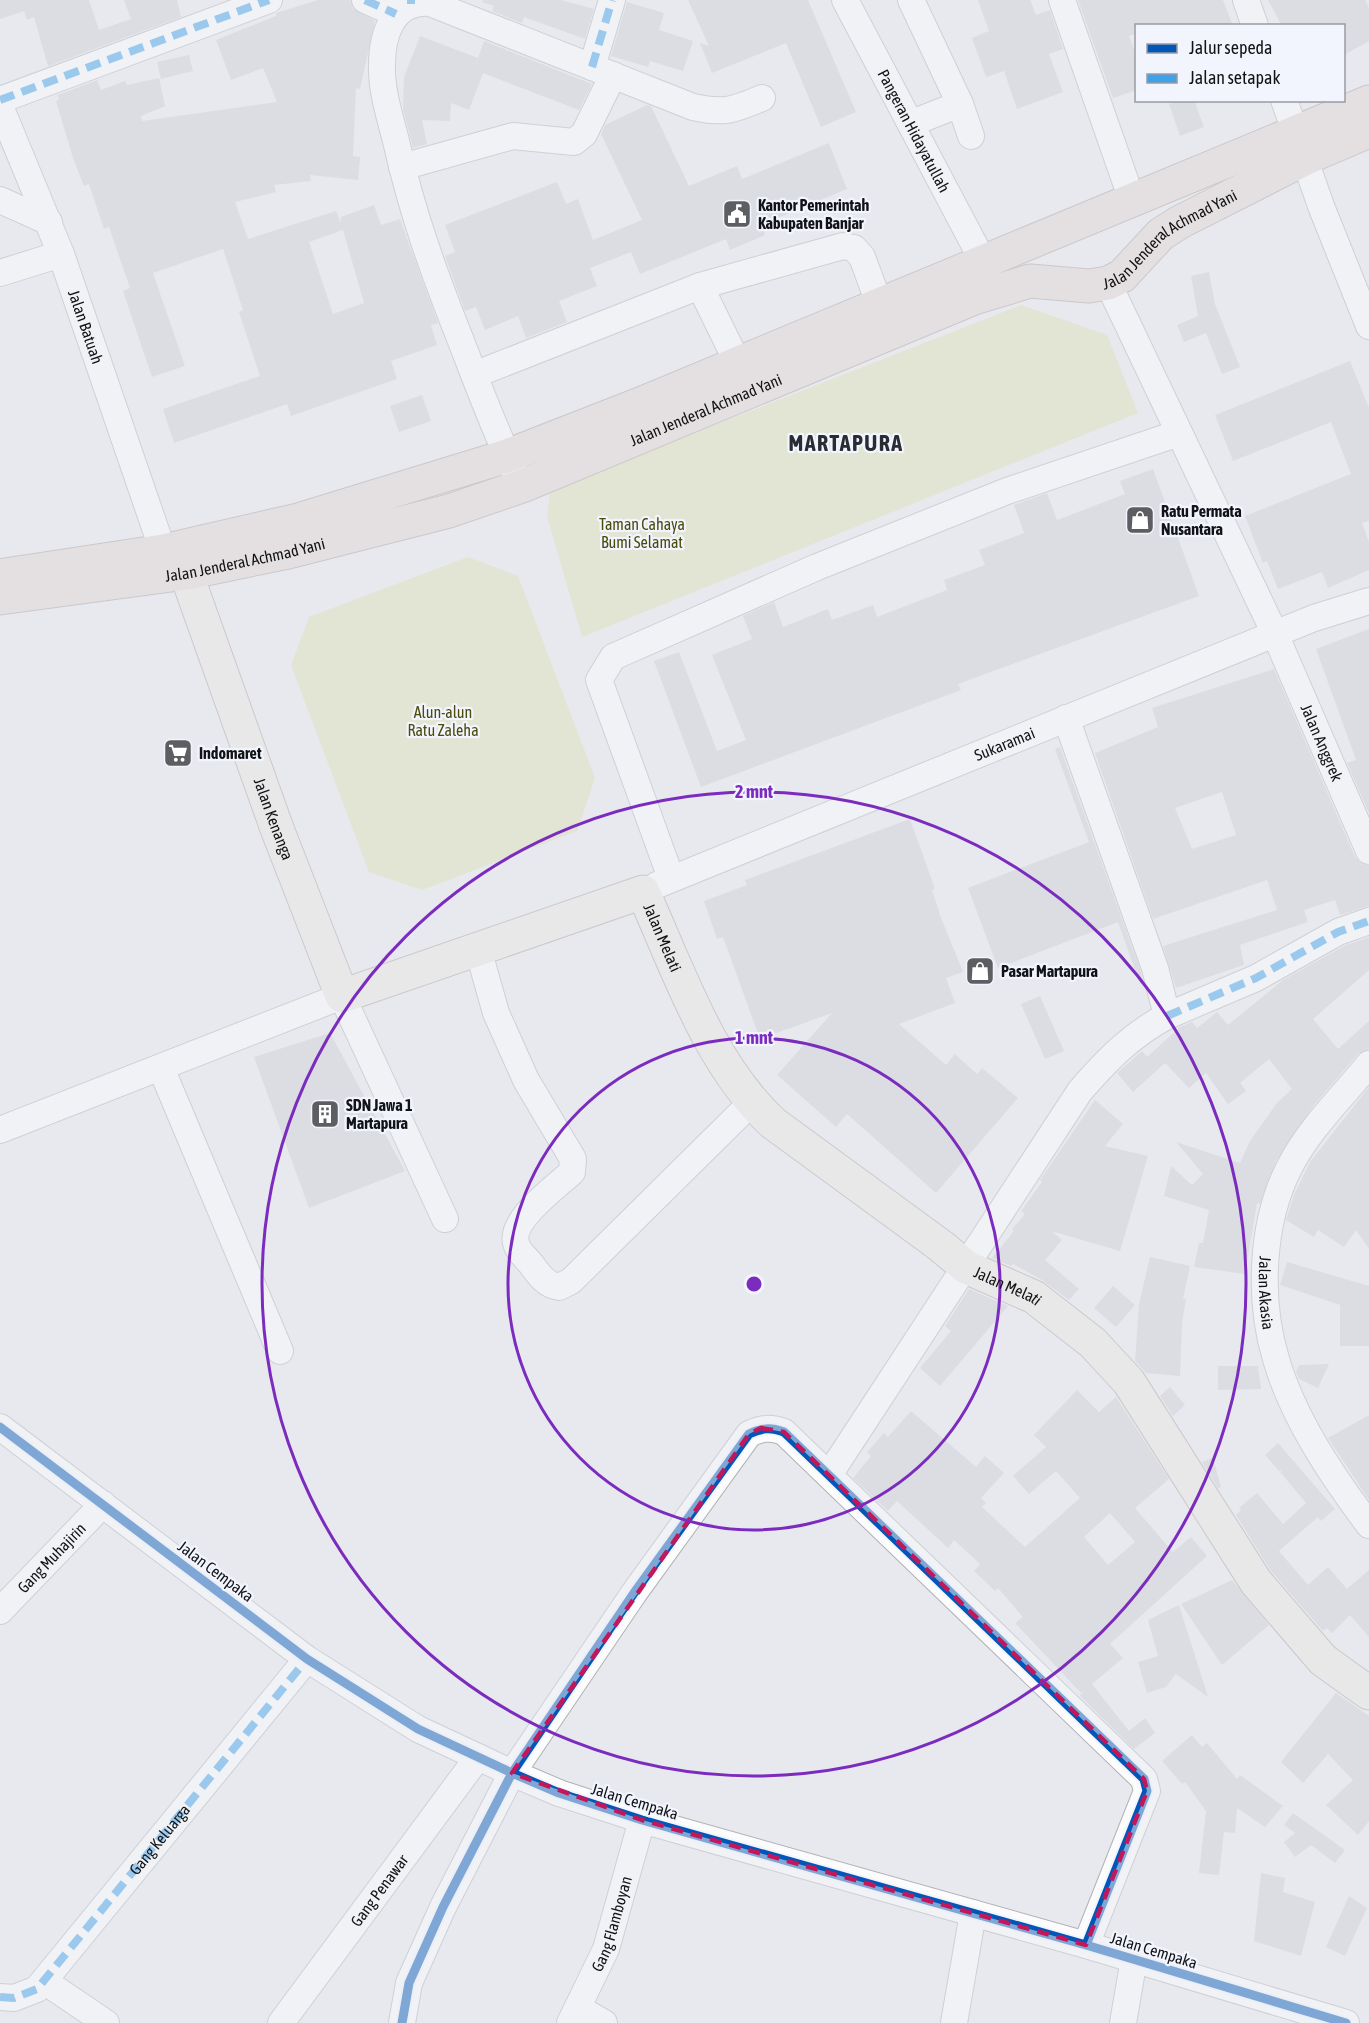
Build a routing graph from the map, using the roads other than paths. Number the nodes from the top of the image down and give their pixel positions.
1 (269, 0) edge
2 (365, 0) edge
3 (612, 0) edge
4 (845, 0) edge
5 (911, 0) edge
6 (1062, 0) edge
7 (1246, 0) edge
8 (406, 6) edge
9 (1254, 24) edge
10 (602, 71) junction
11 (762, 98) dead end
12 (0, 100) edge
13 (1285, 102) edge
14 (1369, 102) edge
15 (960, 104) junction
16 (0, 106) edge
17 (912, 123) junction
18 (1369, 131) edge
19 (971, 136) dead end
20 (1301, 146) junction
21 (402, 167) junction
22 (0, 200) edge
23 (1132, 200) junction
24 (49, 222) junction
25 (61, 254) junction
26 (984, 263) junction
27 (0, 273) edge
28 (1108, 283) junction
29 (700, 286) junction
30 (885, 319) junction
31 (1369, 326) edge
32 (474, 375) junction
33 (744, 376) junction
34 (1179, 433) junction
35 (507, 456) junction
36 (522, 486) junction
37 (175, 562) junction
38 (0, 575) edge
39 (0, 598) edge
40 (1369, 601) edge
41 (1275, 634) junction
42 (1066, 718) junction
43 (1369, 851) edge
44 (657, 885) junction
45 (1369, 921) edge
46 (478, 949) junction
47 (342, 996) junction
48 (1167, 1016) junction
49 (1369, 1064) edge
50 (161, 1068) junction
51 (751, 1103) junction
52 (0, 1130) edge
53 (445, 1219) dead end
54 (966, 1267) junction
55 (280, 1352) dead end
56 (0, 1427) edge
57 (829, 1475) junction
58 (103, 1504) junction
59 (1369, 1525) edge
60 (0, 1611) edge
61 (307, 1659) junction
62 (1369, 1693) edge
63 (478, 1757) junction
64 (512, 1773) junction
65 (642, 1820) junction
66 (973, 1913) junction
67 (1086, 1945) junction
68 (1134, 1959) junction
69 (44, 1981) junction
70 (0, 1996) edge
71 (574, 2015) edge
72 (106, 2023) edge
73 (281, 2023) edge
74 (402, 2023) edge
75 (604, 2023) edge
76 (954, 2023) edge
77 (1123, 2023) edge
78 (1346, 2023) edge

1 - 12 street
2 - 8 street
3 - 10 street
4 - 17 street, Pangeran Hidayatullah
5 - 15 street
6 - 23 street
7 - 9 street
8 - 10 street
8 - 21 street
10 - 11 street
10 - 21 street
13 - 20 street
14 - 20 highway, Jalan Jenderal Achmad Yani
15 - 17 street
15 - 19 street
16 - 24 street, Jalan Batuah
17 - 26 street, Pangeran Hidayatullah
18 - 20 highway, Jalan Jenderal Achmad Yani
20 - 23 highway, Jalan Jenderal Achmad Yani
20 - 28 highway, Jalan Jenderal Achmad Yani
20 - 31 street
21 - 32 street
22 - 24 street
23 - 26 highway, Jalan Jenderal Achmad Yani
24 - 25 street, Jalan Batuah
25 - 27 street
25 - 37 street, Jalan Batuah
26 - 30 highway, Jalan Jenderal Achmad Yani
28 - 30 highway, Jalan Jenderal Achmad Yani
28 - 34 street, Jalan Anggrek
29 - 30 street
29 - 32 street
29 - 33 street
30 - 33 highway, Jalan Jenderal Achmad Yani
32 - 35 street
33 - 35 highway, Jalan Jenderal Achmad Yani
33 - 36 highway, Jalan Jenderal Achmad Yani
34 - 41 street, Jalan Anggrek
34 - 44 street
35 - 36 street
35 - 37 highway, Jalan Jenderal Achmad Yani
36 - 37 highway, Jalan Jenderal Achmad Yani
37 - 38 highway, Jalan Jenderal Achmad Yani
37 - 39 highway, Jalan Jenderal Achmad Yani
37 - 47 main road, Jalan Kenanga
40 - 41 street, Sukaramai
41 - 42 street, Sukaramai
41 - 43 street, Jalan Anggrek
42 - 44 street, Sukaramai
42 - 48 street
44 - 46 main road
44 - 51 main road, Jalan Melati
45 - 48 street
46 - 47 main road
46 - 51 street
47 - 50 street
47 - 53 street
48 - 54 street
49 - 59 street, Jalan Akasia
50 - 52 street
50 - 55 street
51 - 54 main road, Jalan Melati
54 - 57 street
54 - 62 main road, Jalan Melati
56 - 58 street, Jalan Cempaka
57 - 64 street
57 - 67 street
58 - 60 street, Gang Muhajirin
58 - 61 street, Jalan Cempaka
61 - 63 street, Jalan Cempaka
61 - 69 street, Gang Keluarga
63 - 64 street, Jalan Cempaka
63 - 73 street, Gang Penawar
64 - 65 street, Jalan Cempaka
64 - 74 street
65 - 66 street, Jalan Cempaka
65 - 71 street, Gang Flamboyan
66 - 67 street, Jalan Cempaka
66 - 76 street
67 - 68 street, Jalan Cempaka
68 - 77 street
68 - 78 street, Jalan Cempaka
69 - 70 street, Gang Keluarga
69 - 72 street
71 - 75 street

